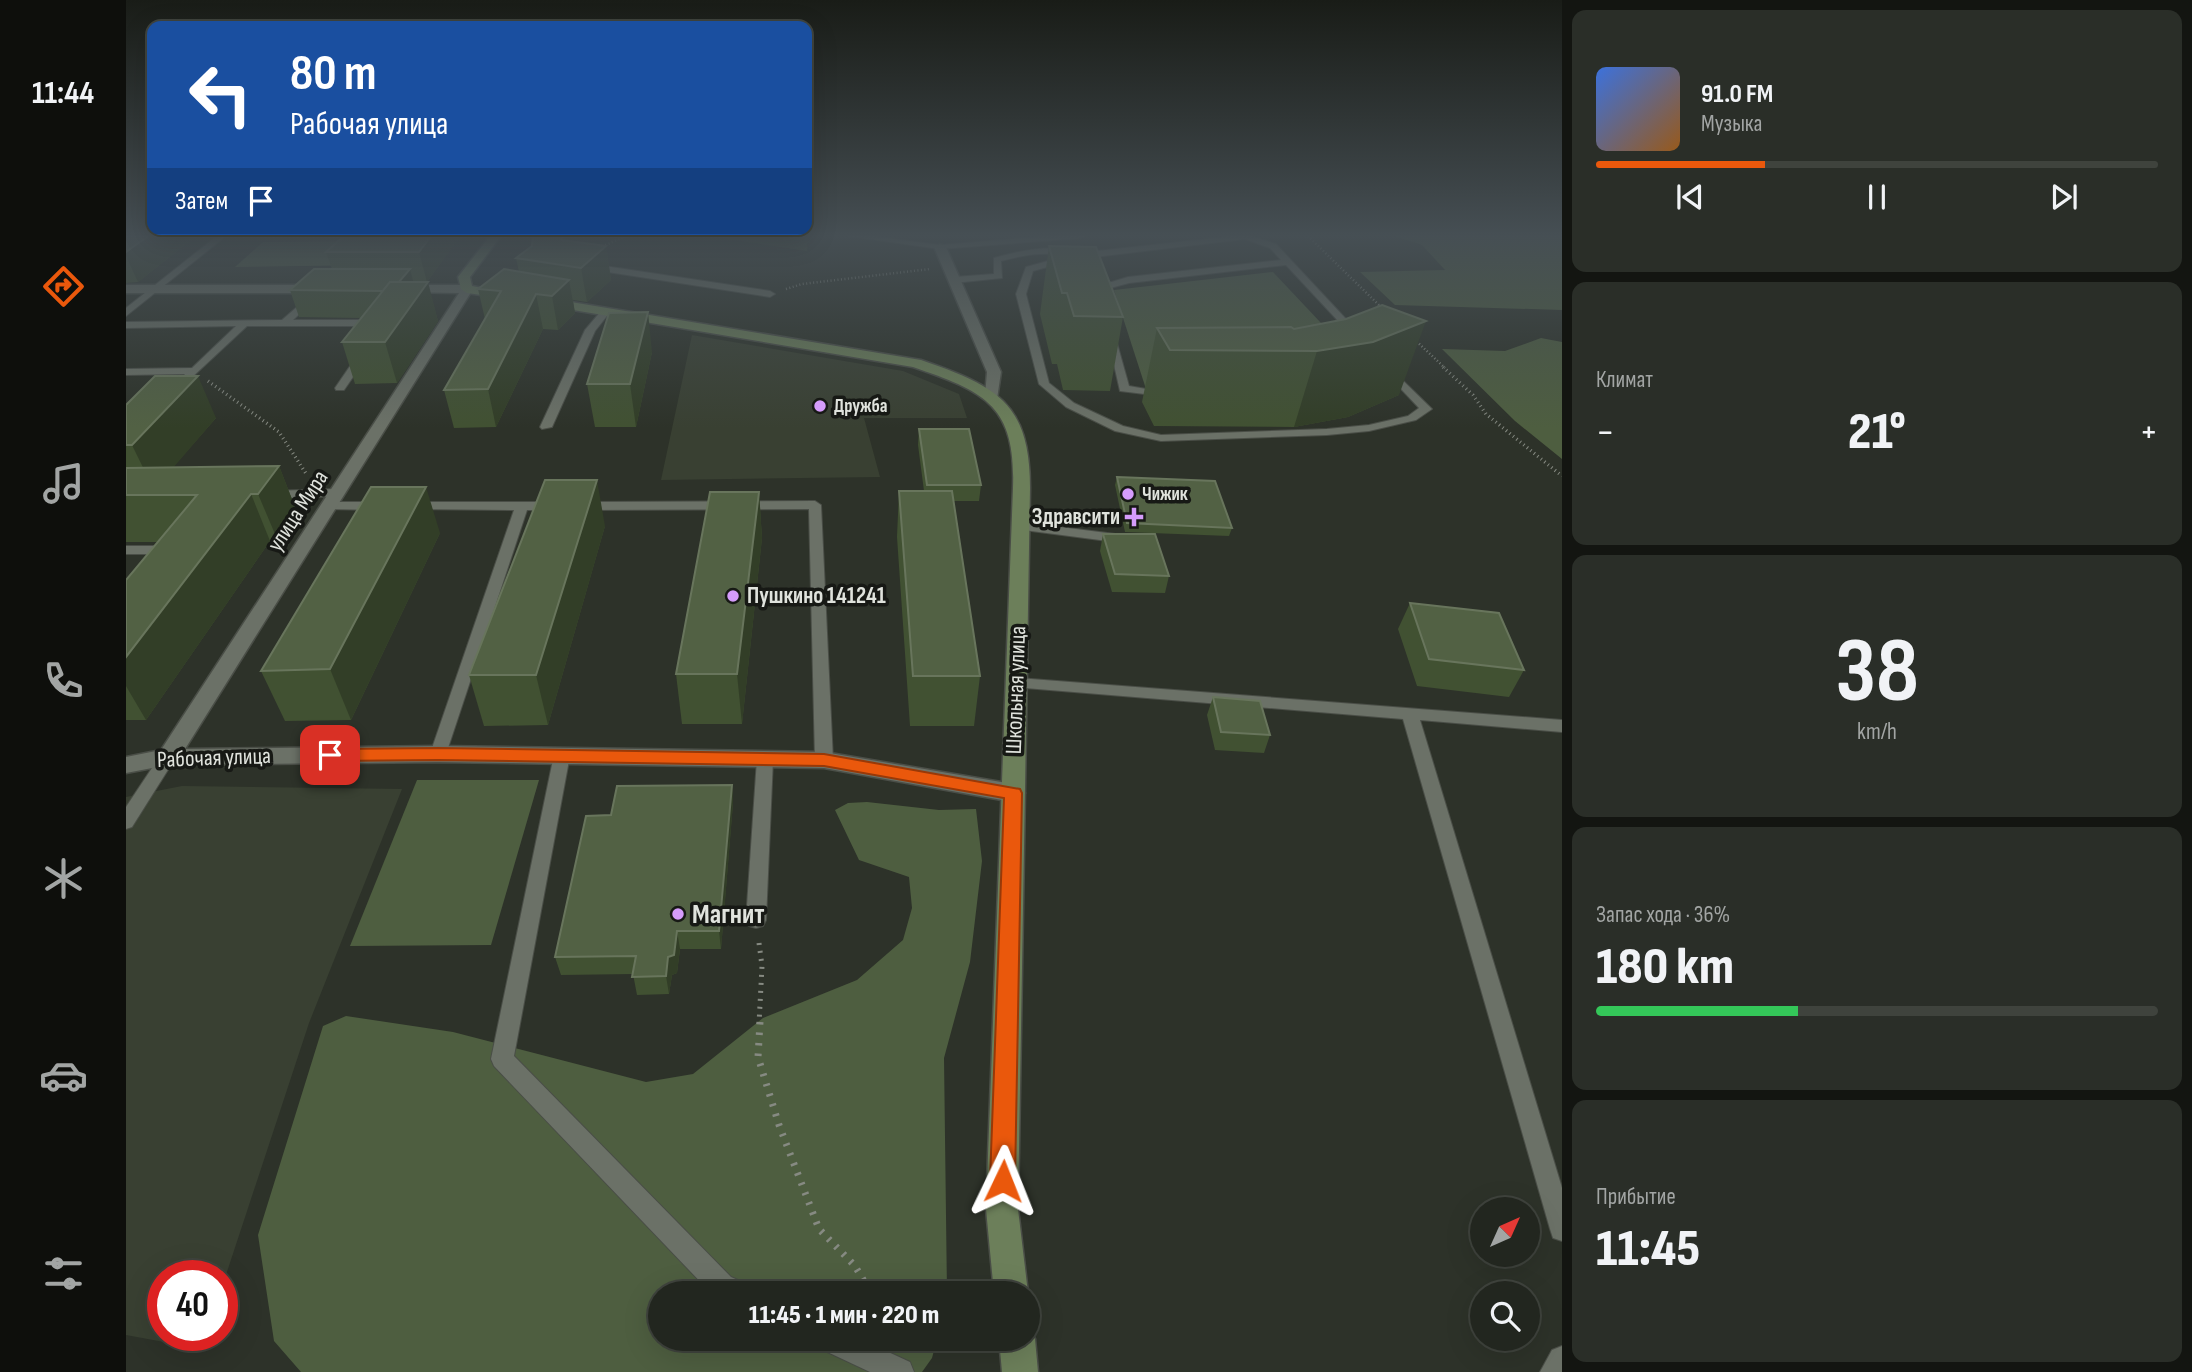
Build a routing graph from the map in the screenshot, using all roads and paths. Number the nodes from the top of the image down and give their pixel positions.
1 (143, 300) edge
2 (309, 300) edge
3 (460, 300) edge
4 (530, 300) edge
5 (962, 300) edge
6 (1023, 300) edge
7 (1101, 300) edge
8 (1323, 300) edge
9 (1374, 300) edge
10 (1383, 309) edge
11 (605, 312) junction
12 (126, 313) edge
13 (1104, 314) edge
14 (285, 323) junction
15 (244, 324) junction
16 (126, 325) edge
17 (1108, 326) edge
18 (378, 334) edge
19 (1413, 338) dead end
20 (370, 345) edge
21 (1366, 345) edge
22 (1384, 364) edge
23 (194, 371) junction
24 (126, 372) edge
25 (340, 388) dead end
26 (1181, 395) edge
27 (992, 396) junction
28 (165, 400) edge
29 (545, 427) dead end
30 (1562, 476) edge
31 (250, 495) edge
32 (327, 498) junction
33 (522, 506) junction
34 (1021, 526) junction
35 (1141, 541) edge
36 (126, 550) edge
37 (182, 560) edge
38 (1018, 683) junction
39 (1409, 712) junction
40 (1562, 726) edge
41 (438, 754) junction
42 (562, 755) junction
43 (168, 757) junction
44 (765, 759) junction
45 (824, 760) junction
46 (126, 765) edge
47 (1013, 793) junction
48 (126, 822) edge
49 (756, 920) joint
50 (1562, 1229) edge
51 (717, 1281) edge
52 (864, 1281) edge
53 (1011, 1281) edge
54 (856, 1351) edge
55 (1018, 1351) edge
56 (1562, 1360) edge
57 (900, 1372) edge
58 (1020, 1372) edge
59 (1554, 1372) edge

1 - 12 lane
2 - 14 lane
3 - 32 street, улица Мира
4 - 11 street
5 - 27 street
6 - 22 lane
7 - 13 lane
8 - 21 lane
9 - 10 path
11 - 27 street
11 - 29 lane
14 - 15 lane
14 - 18 lane
15 - 16 lane
15 - 23 lane
17 - 26 lane
19 - 30 path
20 - 25 lane
23 - 24 lane
23 - 28 lane
23 - 32 path
27 - 34 street, Школьная улица
31 - 32 lane
32 - 33 lane
32 - 43 street, улица Мира
33 - 41 lane
33 - 45 lane
34 - 35 lane
34 - 38 street, Школьная улица
36 - 37 lane
38 - 39 lane
38 - 47 street, Школьная улица
39 - 40 lane
39 - 50 lane
41 - 42 street, Рабочая улица
41 - 43 street, Рабочая улица
42 - 44 street, Рабочая улица
42 - 51 lane
43 - 46 street, Рабочая улица
43 - 48 lane
44 - 45 street, Рабочая улица
44 - 49 lane
45 - 47 street, Рабочая улица
47 - 53 street, Школьная улица
49 - 52 path
54 - 57 lane
55 - 58 street
56 - 59 lane

